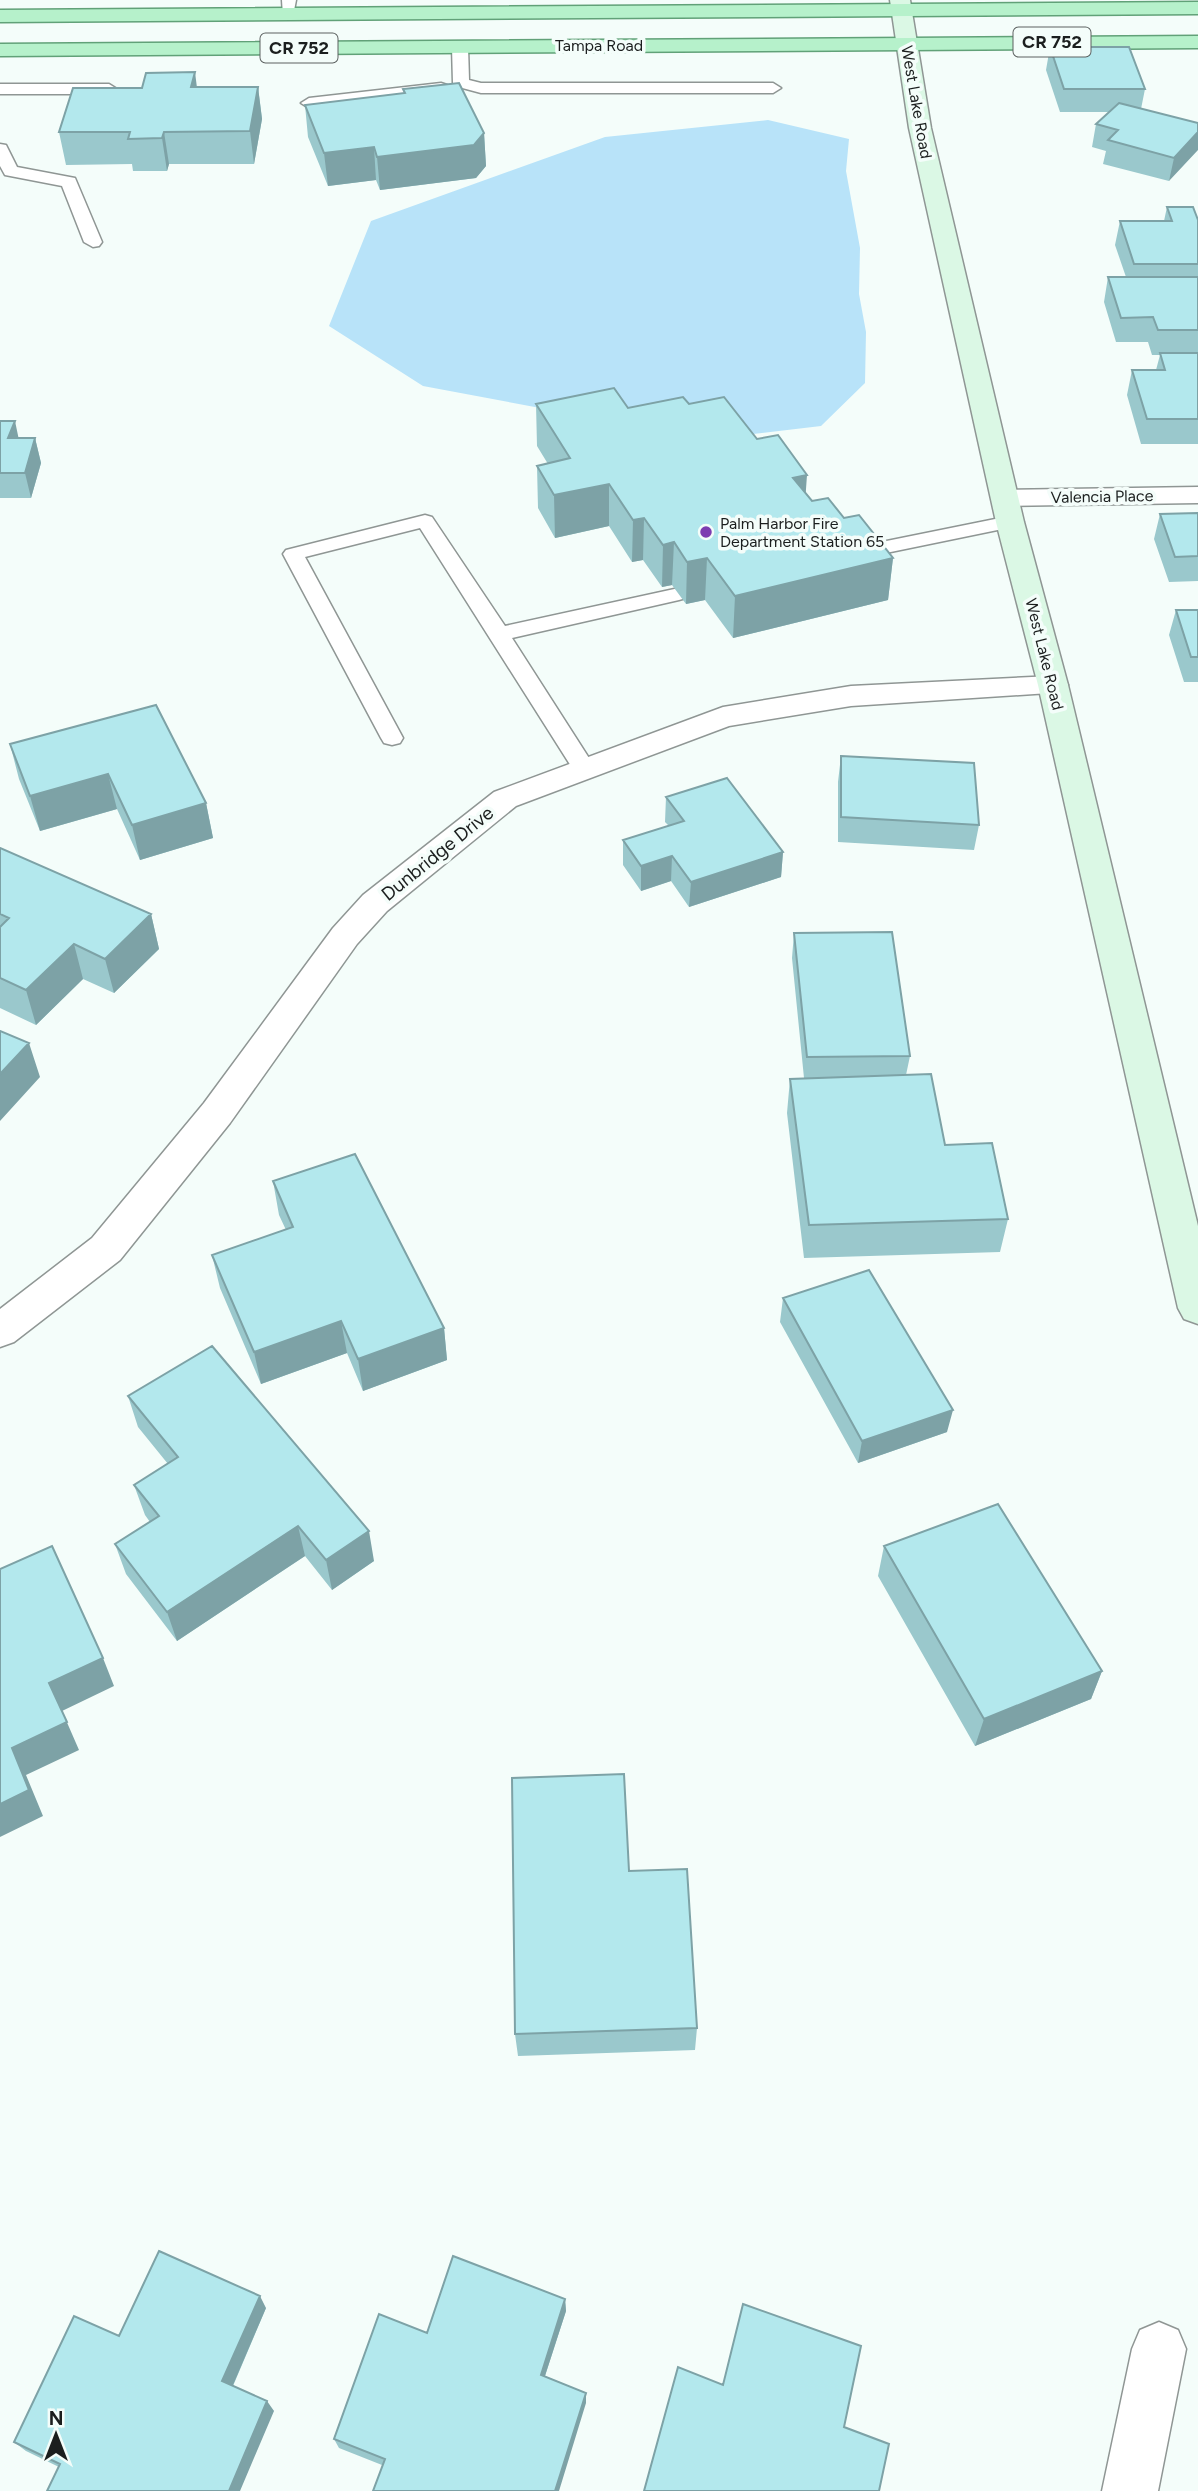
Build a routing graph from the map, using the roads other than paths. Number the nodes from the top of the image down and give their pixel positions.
1 (901, 4) edge
2 (289, 7) edge
3 (1198, 8) edge
4 (0, 17) edge
5 (1198, 42) edge
6 (906, 43) junction
7 (460, 47) junction
8 (0, 50) edge
9 (461, 83) junction
10 (773, 88) dead end
11 (0, 89) edge
12 (130, 89) edge
13 (309, 103) edge
14 (0, 149) edge
15 (93, 242) dead end
16 (1198, 495) edge
17 (1008, 510) junction
18 (837, 557) edge
19 (679, 594) edge
20 (499, 634) junction
21 (1053, 685) junction
22 (393, 738) dead end
23 (584, 769) junction
24 (1198, 1308) edge
25 (0, 1331) edge
26 (1159, 2349) dead end
27 (1130, 2491) edge

1 - 2 main road, Tampa Road / CR 752
1 - 3 main road, Tampa Road / CR 752
1 - 6 street, West Lake Road
2 - 4 main road, Tampa Road / CR 752
5 - 6 main road, Tampa Road / CR 752
6 - 7 main road, Tampa Road / CR 752
6 - 17 street, West Lake Road
7 - 8 main road, Tampa Road / CR 752
7 - 9 lane
9 - 10 lane
9 - 13 lane
11 - 12 lane
14 - 15 lane
16 - 17 street, Valencia Place
17 - 18 lane
17 - 21 street, West Lake Road
19 - 20 lane
20 - 22 lane
20 - 23 lane
21 - 23 street, Dunbridge Drive
21 - 24 street, West Lake Road
23 - 25 street, Dunbridge Drive
26 - 27 street

